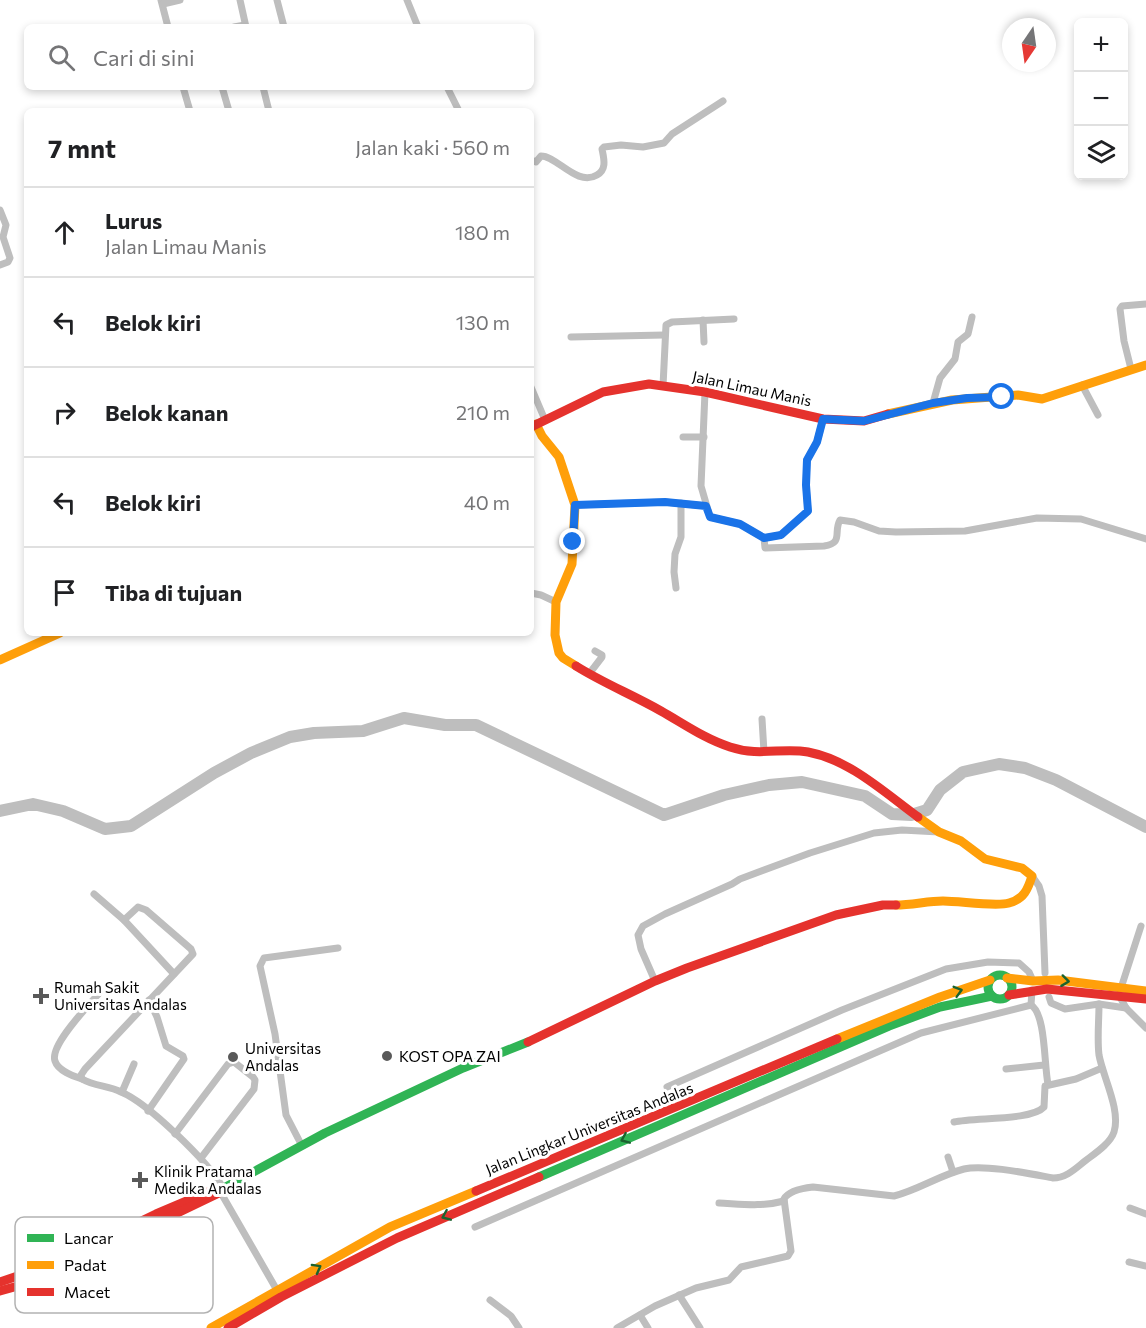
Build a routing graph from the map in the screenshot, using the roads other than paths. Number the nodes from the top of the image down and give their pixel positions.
1 (180, 0) edge
2 (240, 0) edge
3 (277, 0) edge
4 (407, 0) edge
5 (162, 2) edge
6 (167, 24) edge
7 (246, 24) edge
8 (283, 24) edge
9 (417, 24) edge
10 (184, 90) edge
11 (223, 90) edge
12 (263, 90) edge
13 (448, 90) edge
14 (723, 101) dead end
15 (189, 108) edge
16 (228, 108) edge
17 (268, 108) edge
18 (458, 108) edge
19 (534, 161) edge
20 (0, 210) edge
21 (0, 265) edge
22 (1146, 304) edge
23 (972, 316) dead end
24 (734, 319) dead end
25 (703, 320) junction
26 (664, 335) junction
27 (571, 337) dead end
28 (704, 342) dead end
29 (1146, 365) edge
30 (1131, 369) junction
31 (1082, 385) junction
32 (663, 386) junction
33 (705, 392) junction
34 (933, 403) junction
35 (534, 406) edge
36 (1098, 415) dead end
37 (823, 419) junction
38 (537, 424) edge
39 (683, 437) dead end
40 (704, 437) junction
41 (681, 503) junction
42 (575, 505) junction
43 (706, 506) junction
44 (764, 538) junction
45 (1146, 539) edge
46 (676, 588) dead end
47 (534, 594) edge
48 (556, 601) junction
49 (53, 636) edge
50 (595, 651) dead end
51 (0, 660) edge
52 (589, 674) junction
53 (762, 719) dead end
54 (764, 752) junction
55 (939, 832) junction
56 (1032, 876) junction
57 (94, 894) dead end
58 (124, 920) junction
59 (1141, 926) dead end
60 (338, 948) dead end
61 (1045, 973) dead end
62 (174, 974) junction
63 (1007, 978) junction
64 (990, 980) junction
65 (655, 981) junction
66 (1032, 985) junction
67 (1146, 990) edge
68 (101, 991) dead end
69 (1120, 992) junction
70 (1009, 995) junction
71 (992, 996) junction
72 (1049, 997) dead end
73 (1146, 999) edge
74 (149, 1000) junction
75 (1099, 1004) junction
76 (1030, 1005) junction
77 (1126, 1008) junction
78 (1146, 1028) edge
79 (134, 1064) dead end
80 (1044, 1065) junction
81 (1102, 1068) junction
82 (1006, 1069) dead end
83 (82, 1080) junction
84 (1048, 1084) junction
85 (667, 1087) dead end
86 (122, 1092) junction
87 (148, 1111) junction
88 (954, 1122) dead end
89 (175, 1134) junction
90 (302, 1146) junction
91 (948, 1156) dead end
92 (201, 1158) junction
93 (953, 1172) junction
94 (221, 1190) junction
95 (784, 1201) junction
96 (719, 1203) dead end
97 (1130, 1208) dead end
98 (1146, 1214) edge
99 (150, 1217) edge
100 (475, 1227) dead end
101 (1129, 1262) dead end
102 (1146, 1266) edge
103 (6, 1284) edge
104 (0, 1291) edge
105 (279, 1294) junction
106 (679, 1296) junction
107 (490, 1300) dead end
108 (640, 1315) junction
109 (211, 1328) edge
110 (228, 1328) edge
111 (519, 1328) edge
112 (617, 1328) edge
113 (648, 1328) edge
114 (700, 1328) edge

1 - 5 street
2 - 7 street
3 - 8 street
4 - 9 street
5 - 6 street
10 - 15 street
11 - 16 street
12 - 17 street
13 - 18 street
14 - 19 street
20 - 21 street
22 - 30 street
23 - 34 street
24 - 25 street
25 - 26 street
25 - 28 street
26 - 27 street
26 - 32 street
29 - 30 street, Jalan Limau Manis
30 - 31 street, Jalan Limau Manis
31 - 34 street, Jalan Limau Manis
31 - 36 street
32 - 33 street, Jalan Limau Manis
32 - 38 street, Jalan Limau Manis
33 - 37 street, Jalan Limau Manis
33 - 40 street
34 - 37 street, Jalan Limau Manis
35 - 38 street
37 - 44 street
38 - 42 street
39 - 40 street
40 - 43 street
41 - 42 street
41 - 43 street
41 - 46 street
42 - 48 street
43 - 44 street
44 - 45 street
47 - 48 street
48 - 52 street
49 - 51 street
50 - 52 street
52 - 54 street
53 - 54 street
54 - 55 street
55 - 56 street
55 - 65 street
56 - 61 street
56 - 65 street
57 - 58 street
58 - 62 street
58 - 62 street
59 - 69 street
60 - 90 street
62 - 74 street
63 - 64 street
63 - 66 street
63 - 70 street
64 - 71 street
105 -> 64 street, Jalan Lingkar Universitas Andalas
65 - 90 street
66 - 69 street
66 - 70 street
66 - 76 street
66 - 85 street
67 - 69 street
68 - 83 street
69 - 73 street
69 - 77 street
70 - 71 street
71 -> 105 street, Jalan Lingkar Universitas Andalas
72 - 75 street
74 - 83 street
74 - 87 street
75 - 77 street
75 - 81 street
76 - 80 street
76 - 100 street
77 - 78 street
79 - 86 street
80 - 82 street
80 - 84 street
81 - 84 street
81 - 93 street
83 - 86 street
84 - 88 street
86 - 87 street
87 - 89 street
89 - 92 street
89 - 92 street
90 - 94 street
91 - 93 street
92 - 94 street
93 - 95 street
94 - 99 street
94 - 105 street
95 - 96 street
95 - 106 street
97 - 98 street
101 - 102 street
103 - 104 street
105 - 109 street, Jalan Lingkar Universitas Andalas
105 - 110 street, Jalan Lingkar Universitas Andalas
106 - 108 street
106 - 114 street
107 - 111 street
108 - 112 street
108 - 113 street

